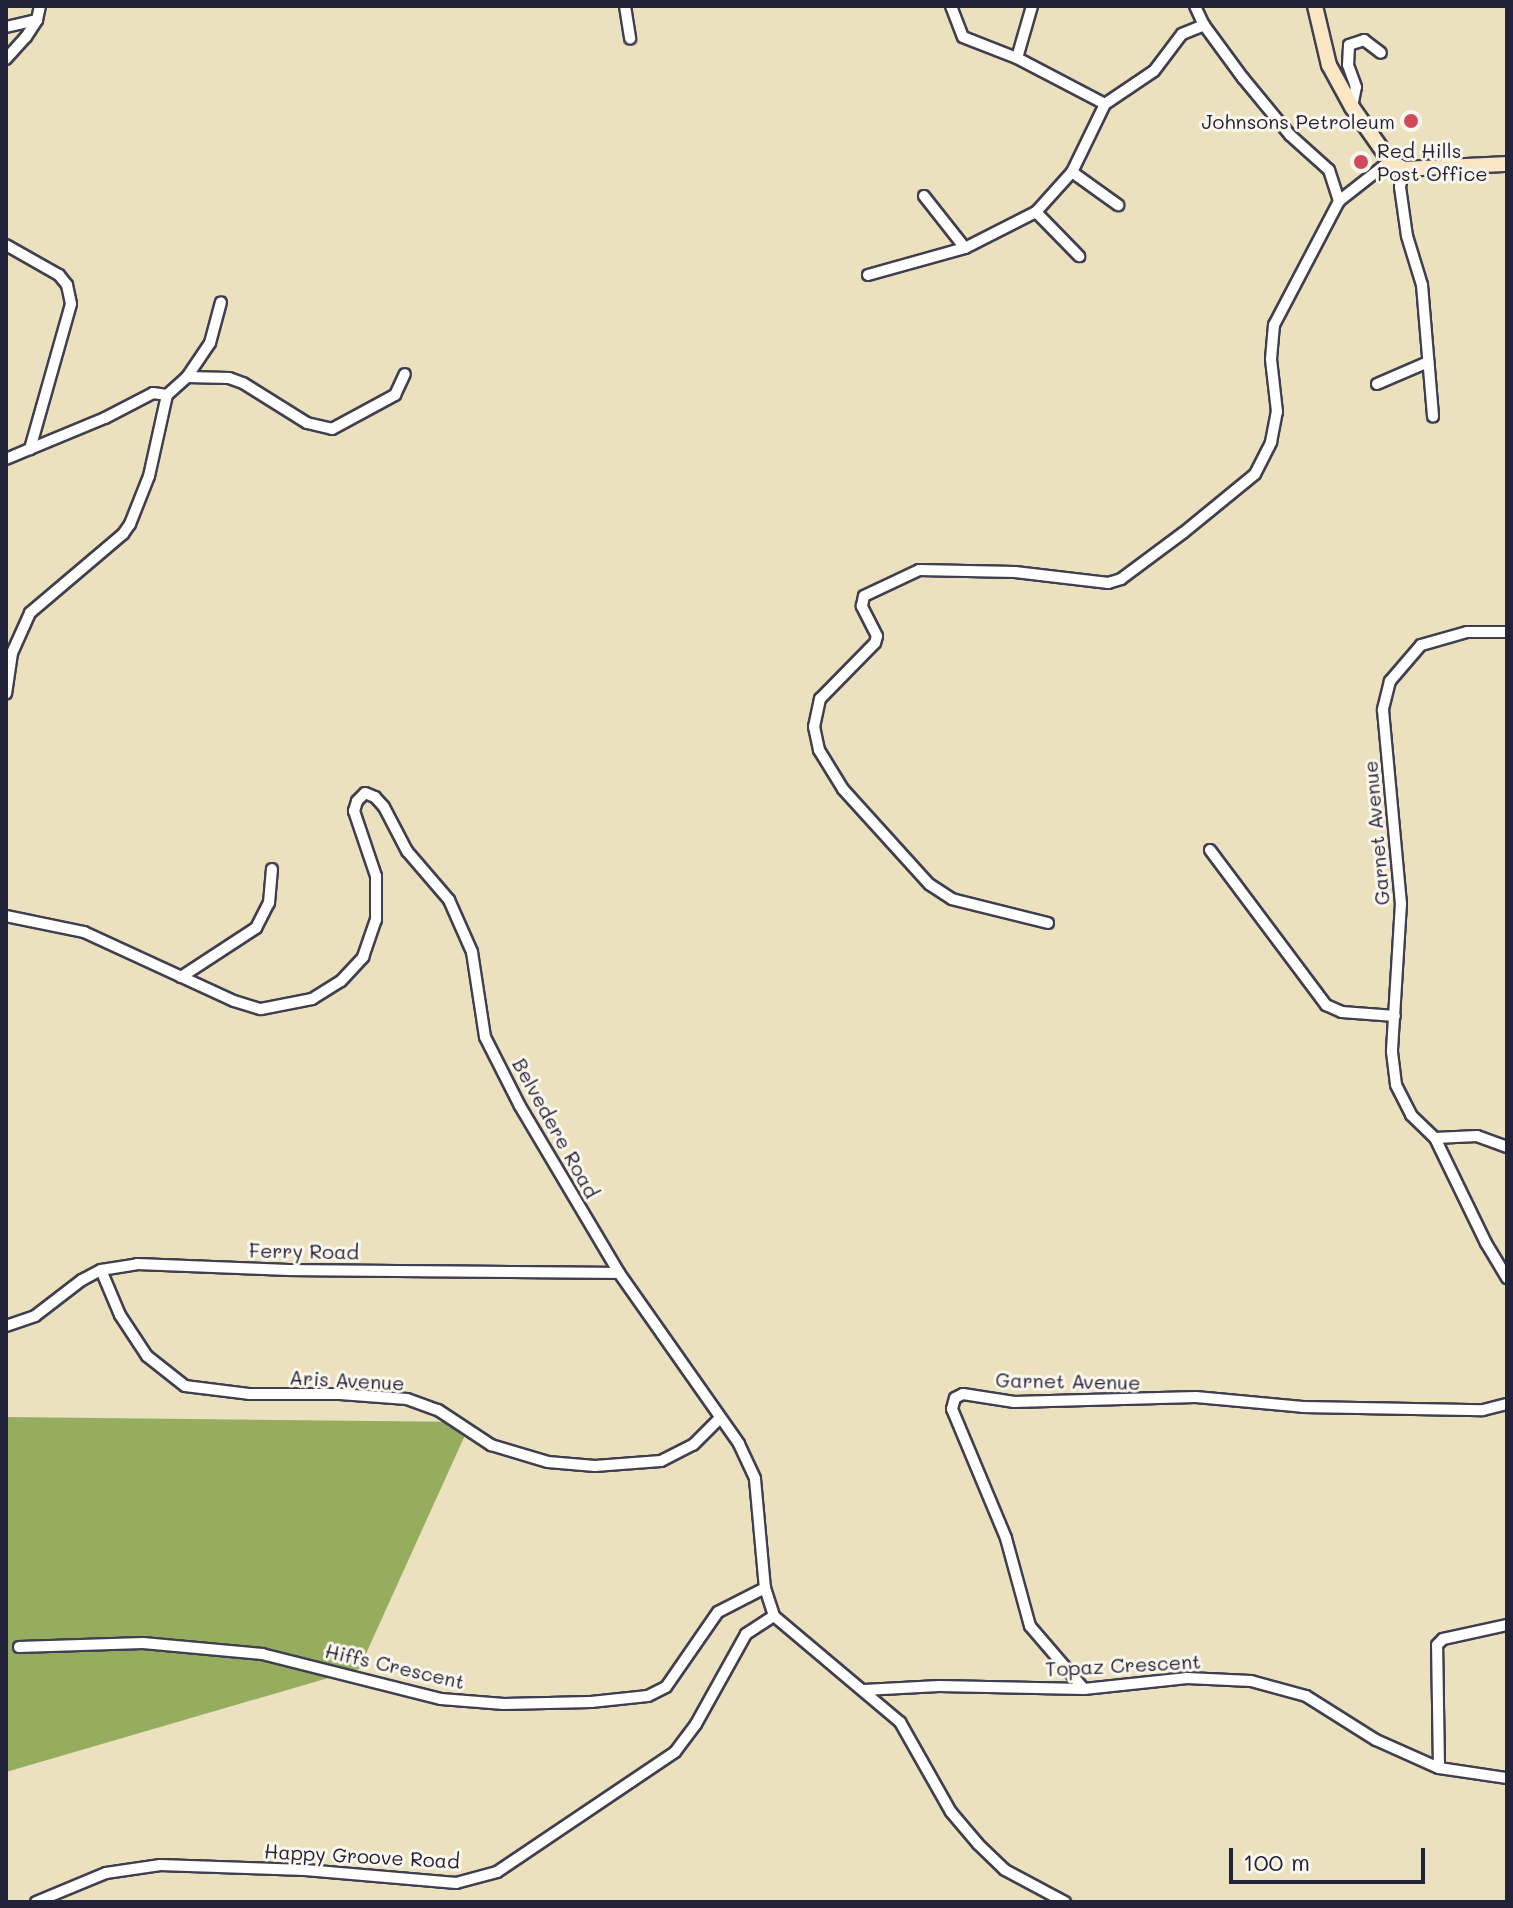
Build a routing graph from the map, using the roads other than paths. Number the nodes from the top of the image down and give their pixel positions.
1 (40, 6) edge
2 (625, 6) edge
3 (951, 6) edge
4 (1032, 6) edge
5 (1195, 6) edge
6 (1315, 6) edge
7 (37, 20) junction
8 (1204, 25) junction
9 (6, 27) edge
10 (630, 39) dead end
11 (1381, 53) dead end
12 (1017, 58) junction
13 (6, 59) edge
14 (1105, 104) junction
15 (1352, 107) junction
16 (1390, 161) junction
17 (1507, 164) edge
18 (1404, 169) junction
19 (1072, 172) junction
20 (924, 196) dead end
21 (1339, 201) junction
22 (1118, 205) dead end
23 (1036, 212) junction
24 (6, 245) edge
25 (965, 248) junction
26 (1079, 256) dead end
27 (868, 275) dead end
28 (221, 302) dead end
29 (1428, 362) junction
30 (405, 374) dead end
31 (187, 377) junction
32 (1377, 384) dead end
33 (167, 395) junction
34 (1433, 417) dead end
35 (30, 449) junction
36 (6, 459) edge
37 (1507, 632) edge
38 (6, 694) edge
39 (1210, 850) dead end
40 (272, 869) dead end
41 (6, 916) edge
42 (1048, 923) dead end
43 (181, 977) junction
44 (1395, 1016) junction
45 (1435, 1138) junction
46 (1507, 1147) edge
47 (101, 1270) junction
48 (619, 1273) junction
49 (1507, 1278) edge
50 (6, 1326) edge
51 (1507, 1404) edge
52 (720, 1418) junction
53 (765, 1588) junction
54 (774, 1616) junction
55 (1507, 1625) edge
56 (19, 1647) dead end
57 (1084, 1689) junction
58 (864, 1690) junction
59 (1439, 1768) junction
60 (1507, 1778) edge
61 (70, 1888) junction
62 (36, 1902) edge
63 (57, 1902) edge
64 (1065, 1902) edge

1 - 7 street
2 - 10 street
3 - 12 street
4 - 12 street
5 - 8 street
6 - 15 main road
7 - 9 street
7 - 13 street
8 - 14 street
8 - 21 street
11 - 15 street
12 - 14 street
14 - 19 street
15 - 16 main road
16 - 18 main road
16 - 21 street
17 - 18 main road
18 - 29 street
19 - 22 street
19 - 23 street
20 - 25 street
21 - 42 street
23 - 25 street
23 - 26 street
24 - 35 street
25 - 27 street
28 - 31 street
29 - 32 street
29 - 34 street
30 - 31 street
31 - 33 street
33 - 35 street
33 - 38 street
35 - 36 street
37 - 44 street, Garnet Avenue
39 - 44 street
40 - 43 street
41 - 43 street, Belvedere Road
43 - 48 street, Belvedere Road
44 - 45 street, Garnet Avenue
45 - 46 street
45 - 49 street, Garnet Avenue
47 - 48 street, Ferry Road
47 - 50 street, Ferry Road
47 - 52 street, Aris Avenue
48 - 52 street, Belvedere Road
51 - 57 street, Garnet Avenue
52 - 53 street, Belvedere Road
53 - 54 street, Belvedere Road
53 - 56 street, Hiffs Crescent
54 - 58 street
54 - 61 street, Happy Groove Road
55 - 59 street
57 - 58 street, Topaz Crescent
57 - 59 street, Topaz Crescent
58 - 64 street
59 - 60 street, Topaz Crescent
61 - 62 street, Happy Groove Road
61 - 63 street

